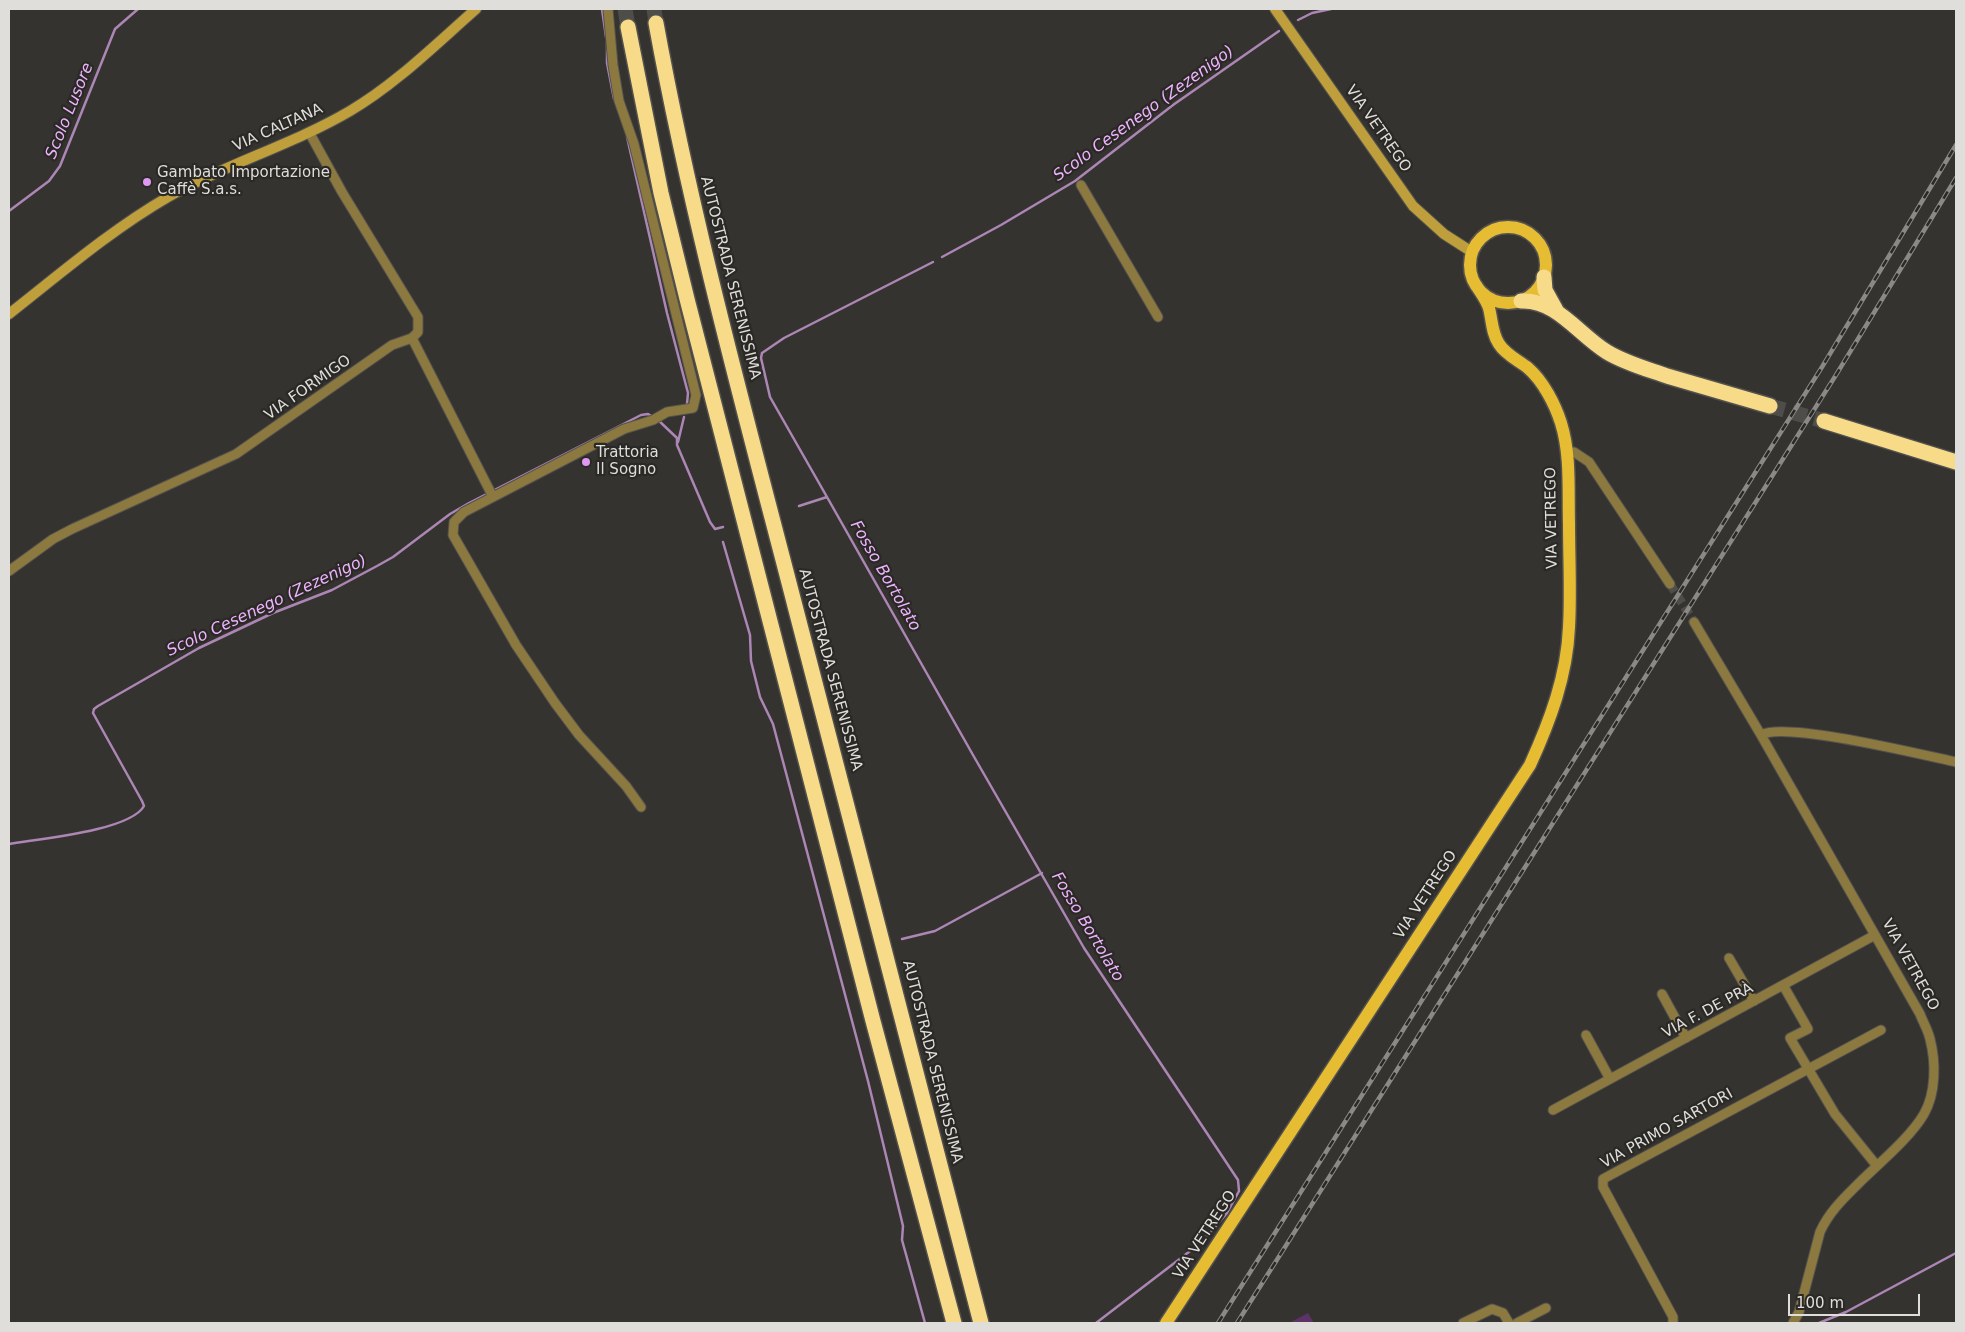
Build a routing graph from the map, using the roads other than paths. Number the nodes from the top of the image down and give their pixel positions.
1 (476, 9) edge
2 (608, 9) edge
3 (1275, 9) edge
4 (656, 23) tunnel mouth
5 (628, 27) tunnel mouth
6 (310, 132) junction
7 (1081, 185) dead end
8 (1472, 252) junction
9 (1544, 277) junction
10 (1476, 285) junction
11 (1518, 302) junction
12 (1556, 312) junction
13 (9, 314) edge
14 (1158, 317) dead end
15 (1493, 329) junction
16 (412, 338) junction
17 (1770, 406) tunnel mouth
18 (1824, 421) tunnel mouth
19 (1567, 452) junction
20 (1956, 462) edge
21 (491, 493) junction
22 (9, 571) edge
23 (1670, 584) tunnel mouth
24 (1694, 622) tunnel mouth
25 (1761, 735) junction
26 (1956, 762) edge
27 (640, 808) dead end
28 (1875, 935) junction
29 (1729, 958) dead end
30 (1783, 986) junction
31 (1662, 994) dead end
32 (1754, 1001) junction
33 (1881, 1030) dead end
34 (1586, 1035) dead end
35 (1686, 1038) junction
36 (1808, 1068) junction
37 (1610, 1079) junction
38 (1553, 1110) dead end
39 (1876, 1166) junction
40 (1546, 1308) dead end
41 (1170, 1319) edge
42 (954, 1323) edge
43 (981, 1323) edge
44 (1463, 1323) edge
45 (1509, 1323) edge
46 (1518, 1323) edge
47 (1673, 1323) edge
48 (1793, 1323) edge

1 - 6 main road, VIA CALTANA
2 - 21 street
3 - 8 main road, VIA VETREGO
4 - 43 highway, AUTOSTRADA SERENISSIMA
5 - 42 highway
6 - 13 main road, VIA CALTANA
6 - 16 street
7 - 14 street
8 - 9 main road
8 - 10 main road, VIA VETREGO
9 - 11 main road
9 - 12 highway
10 - 11 main road
10 - 15 main road, VIA VETREGO
11 - 12 highway
11 - 15 main road
12 - 17 highway
15 - 19 main road, VIA VETREGO
16 - 21 street
16 - 22 street, VIA FORMIGO
18 - 20 highway
19 - 23 street, VIA VETREGO
19 - 41 main road, VIA VETREGO
21 - 27 street
24 - 25 street, VIA VETREGO
25 - 26 street
25 - 28 street, VIA VETREGO
28 - 30 street, VIA F. DE PRÀ
28 - 39 street, VIA VETREGO
29 - 32 street
30 - 32 street, VIA F. DE PRÀ
30 - 36 street
31 - 35 street
32 - 35 street, VIA F. DE PRÀ
33 - 36 street, VIA PRIMO SARTORI
34 - 37 street
35 - 37 street, VIA F. DE PRÀ
36 - 39 street
36 - 47 street, VIA PRIMO SARTORI
37 - 38 street, VIA F. DE PRÀ
39 - 48 street, VIA VETREGO
40 - 46 street
44 - 45 street

